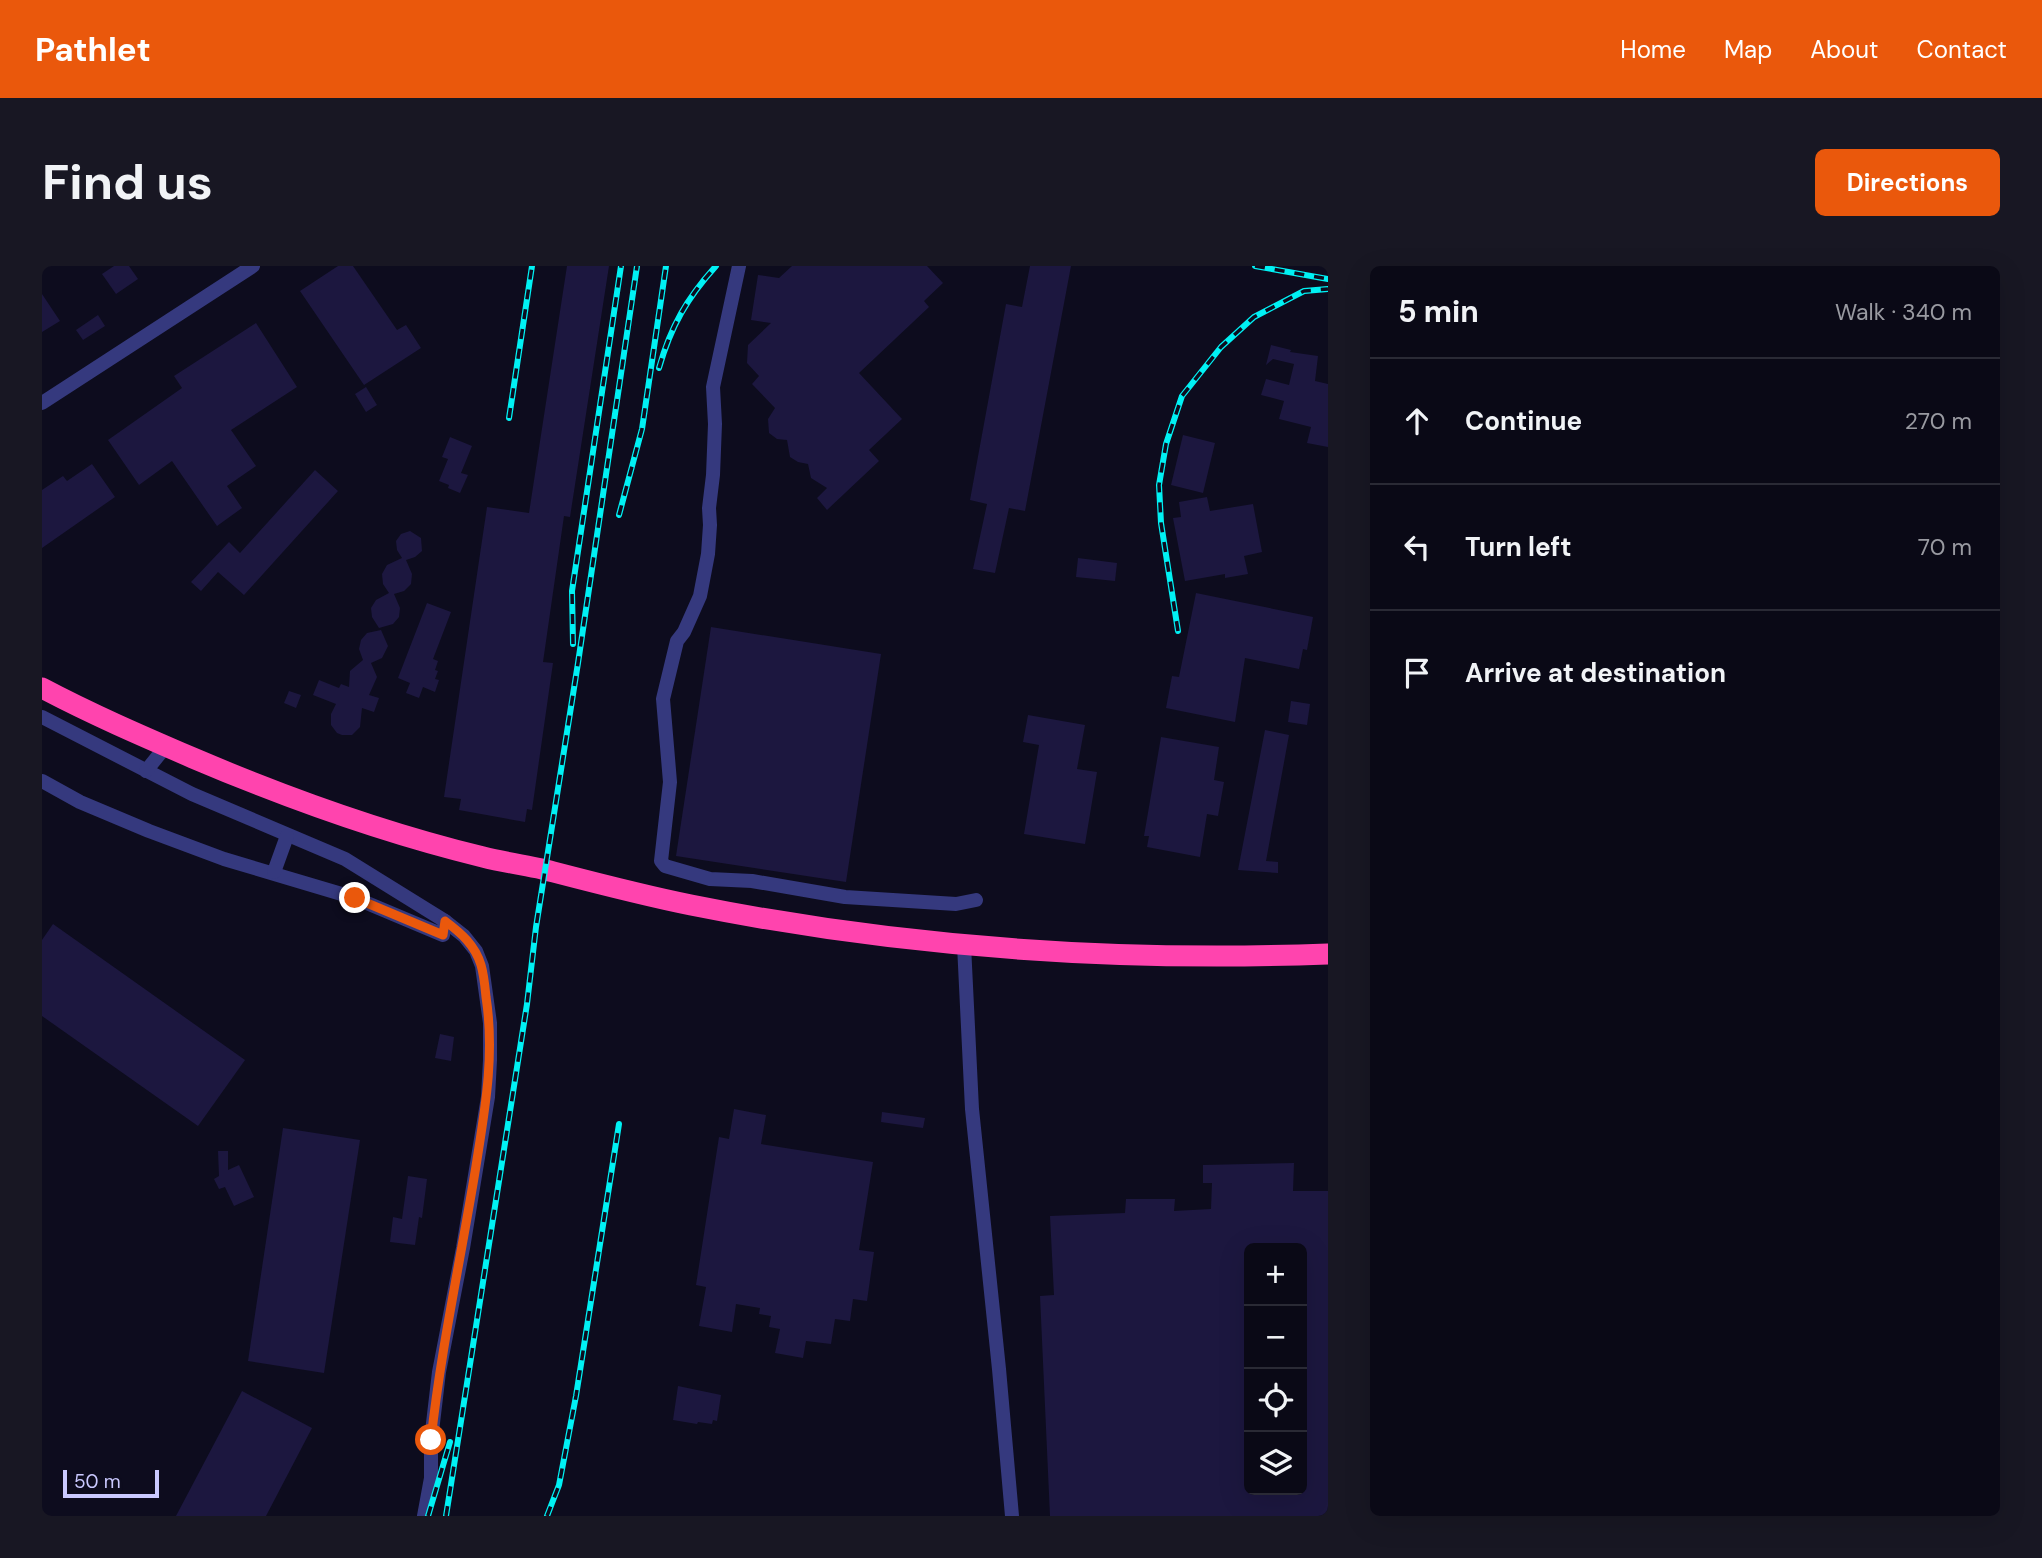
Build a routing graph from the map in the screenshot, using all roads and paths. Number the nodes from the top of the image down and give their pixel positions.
1 (253, 266) edge
2 (739, 266) edge
3 (42, 404) edge
4 (42, 688) edge
5 (42, 717) edge
6 (166, 746) junction
7 (146, 771) junction
8 (42, 781) edge
9 (287, 836) junction
10 (274, 872) junction
11 (976, 900) dead end
12 (445, 921) junction
13 (964, 944) junction
14 (1328, 954) edge
15 (424, 1516) edge
16 (1012, 1516) edge

1 - 3 street
2 - 11 street
4 - 6 highway
5 - 7 street
6 - 7 street
6 - 13 highway
7 - 9 street
8 - 10 street
9 - 10 street
9 - 12 street
10 - 12 street
12 - 15 street
13 - 14 highway
13 - 16 street

